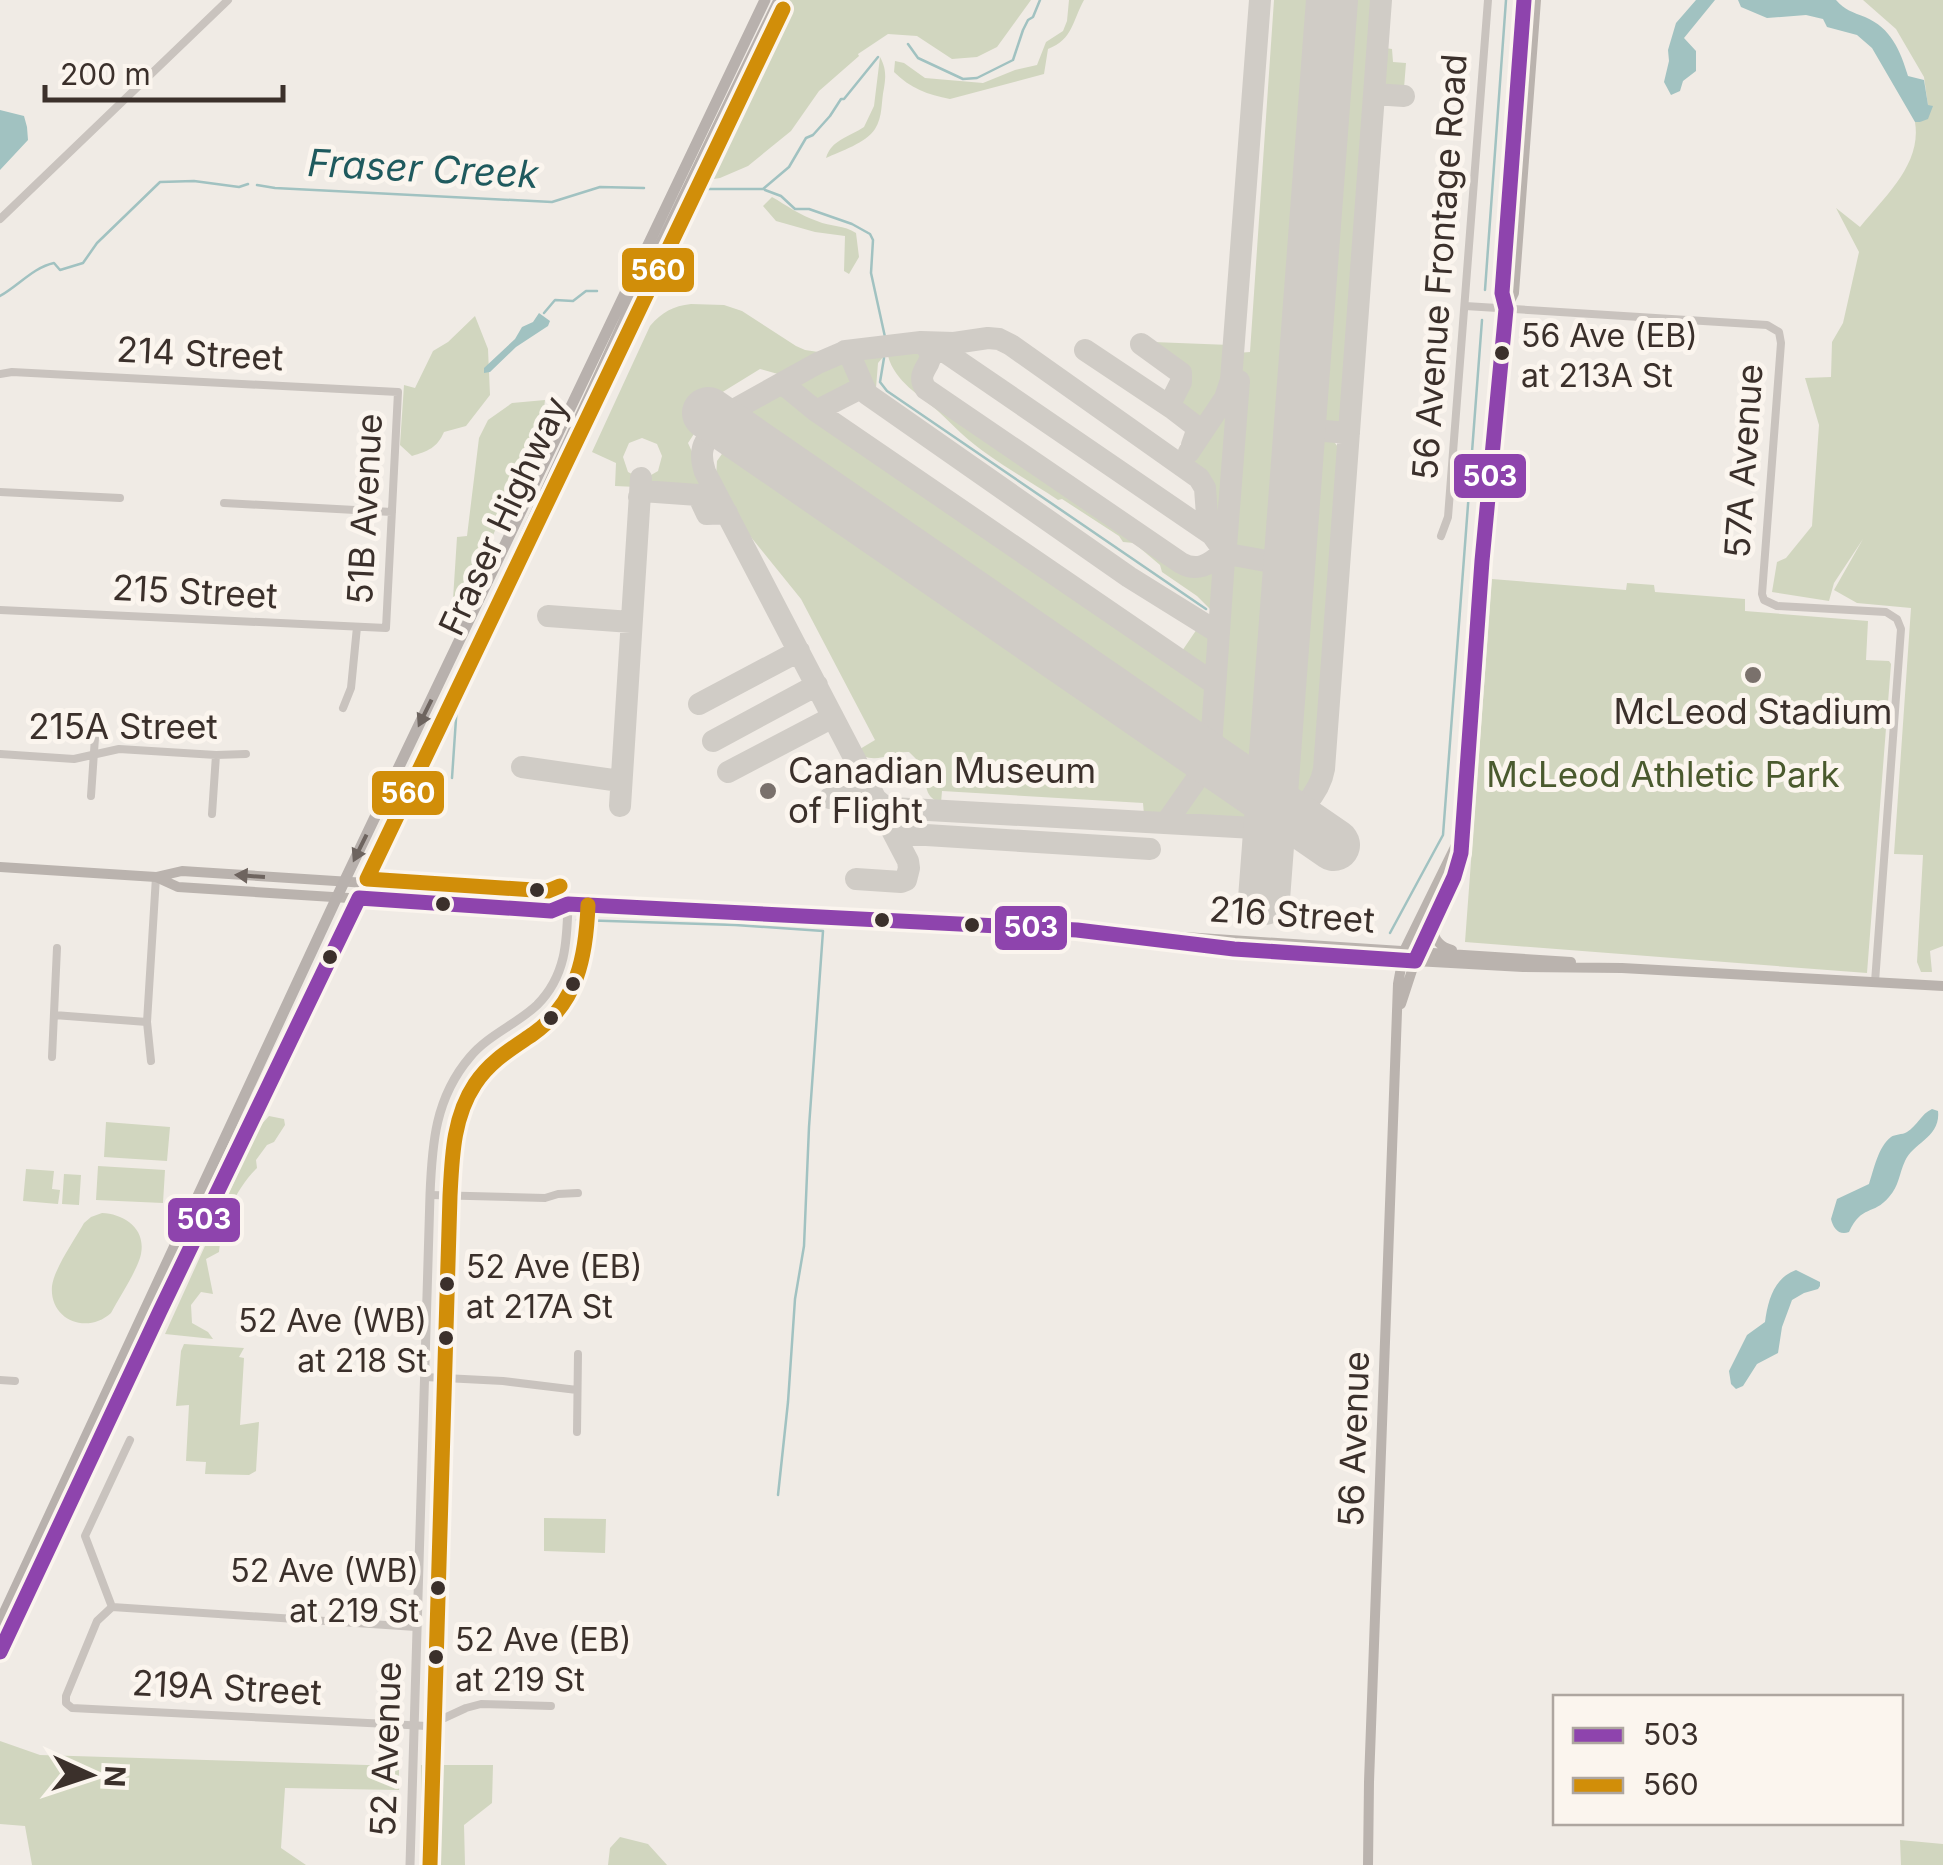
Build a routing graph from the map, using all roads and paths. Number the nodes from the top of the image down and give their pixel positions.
1 (228, 0) edge
2 (765, 0) edge
3 (779, 0) edge
4 (1488, 0) edge
5 (1524, 0) edge
6 (1536, 0) edge
7 (1520, 47) junction
8 (1532, 54) junction
9 (0, 219) edge
10 (1465, 306) junction
11 (1506, 309) junction
12 (0, 374) edge
13 (398, 392) joint
14 (0, 492) edge
15 (120, 498) dead end
16 (224, 503) dead end
17 (392, 512) junction
18 (1441, 536) dead end
19 (0, 610) edge
20 (357, 627) junction
21 (386, 628) joint
22 (344, 708) dead end
23 (96, 723) dead end
24 (0, 754) edge
25 (94, 754) junction
26 (246, 754) dead end
27 (216, 755) junction
28 (90, 796) dead end
29 (212, 814) dead end
30 (1461, 836) junction
31 (0, 867) edge
32 (156, 877) junction
33 (344, 882) junction
34 (366, 883) junction
35 (336, 897) junction
36 (359, 898) junction
37 (568, 904) junction
38 (1436, 911) junction
39 (57, 948) dead end
40 (1467, 954) junction
41 (1403, 955) junction
42 (1416, 956) junction
43 (1622, 968) junction
44 (1875, 982) junction
45 (1943, 986) edge
46 (1398, 1014) junction
47 (54, 1016) junction
48 (148, 1022) junction
49 (52, 1057) dead end
50 (151, 1061) dead end
51 (578, 1193) dead end
52 (430, 1195) junction
53 (578, 1354) dead end
54 (425, 1377) junction
55 (0, 1380) edge
56 (16, 1381) dead end
57 (577, 1390) junction
58 (577, 1432) dead end
59 (130, 1440) dead end
60 (112, 1607) junction
61 (0, 1622) edge
62 (416, 1627) junction
63 (0, 1652) edge
64 (551, 1706) dead end
65 (414, 1726) junction
66 (410, 1865) edge
67 (1368, 1865) edge

1 - 9 street
2 -> 33 main road, Fraser Highway
3 - 34 main road, Fraser Highway
4 - 10 street, 56 Avenue Frontage Road
5 - 7 main road, 56 Avenue
6 - 8 main road, 56 Avenue
7 - 8 main road
7 - 11 main road, 56 Avenue
8 - 11 main road, 56 Avenue
10 - 11 street
10 - 18 street, 56 Avenue Frontage Road
11 - 30 main road, 56 Avenue
11 - 44 street, 57A Avenue
12 - 13 street, 214 Street
13 - 17 street, 51B Avenue
14 - 15 street
16 - 17 street
17 - 21 street, 51B Avenue
19 - 20 street, 215 Street
20 - 21 street, 215 Street
20 - 22 street, 51B Avenue
23 - 25 street
24 - 25 street, 215A Street
25 - 27 street, 215A Street
25 - 28 street
26 - 27 street, 215A Street
27 - 29 street
30 - 38 main road, 56 Avenue
30 - 41 main road, 56 Avenue
31 - 32 main road, 216 Street
33 -> 32 main road, 216 Street
32 - 35 main road, 216 Street
32 - 48 street
33 - 34 main road, 216 Street
33 - 35 main road, Fraser Highway
34 - 36 main road, Fraser Highway
34 - 37 main road, 216 Street
35 - 36 main road, 216 Street
35 - 61 main road, Fraser Highway
36 - 37 main road, 216 Street
36 - 63 main road, Fraser Highway
37 - 41 main road, 216 Street
37 - 52 street, 52 Avenue
38 - 40 main road
38 - 42 main road, 56 Avenue
39 - 47 street
40 - 42 main road, 216 Street
40 - 43 main road, 216 Street
41 - 42 main road, 216 Street
41 - 46 main road, 56 Avenue
42 - 43 main road, 216 Street
42 - 46 main road, 56 Avenue
43 - 44 main road, 216 Street
44 - 45 main road, 216 Street
46 - 67 main road, 56 Avenue
47 - 48 street
47 - 49 street
48 - 50 street
51 - 52 street
52 - 54 street, 52 Avenue
53 - 57 street
54 - 57 street
54 - 62 street, 52 Avenue
55 - 56 street
57 - 58 street
59 - 60 street
60 - 62 street
60 - 65 street, 219A Street
62 - 65 street, 52 Avenue
64 - 65 street, 219A Street
65 - 66 street, 52 Avenue

